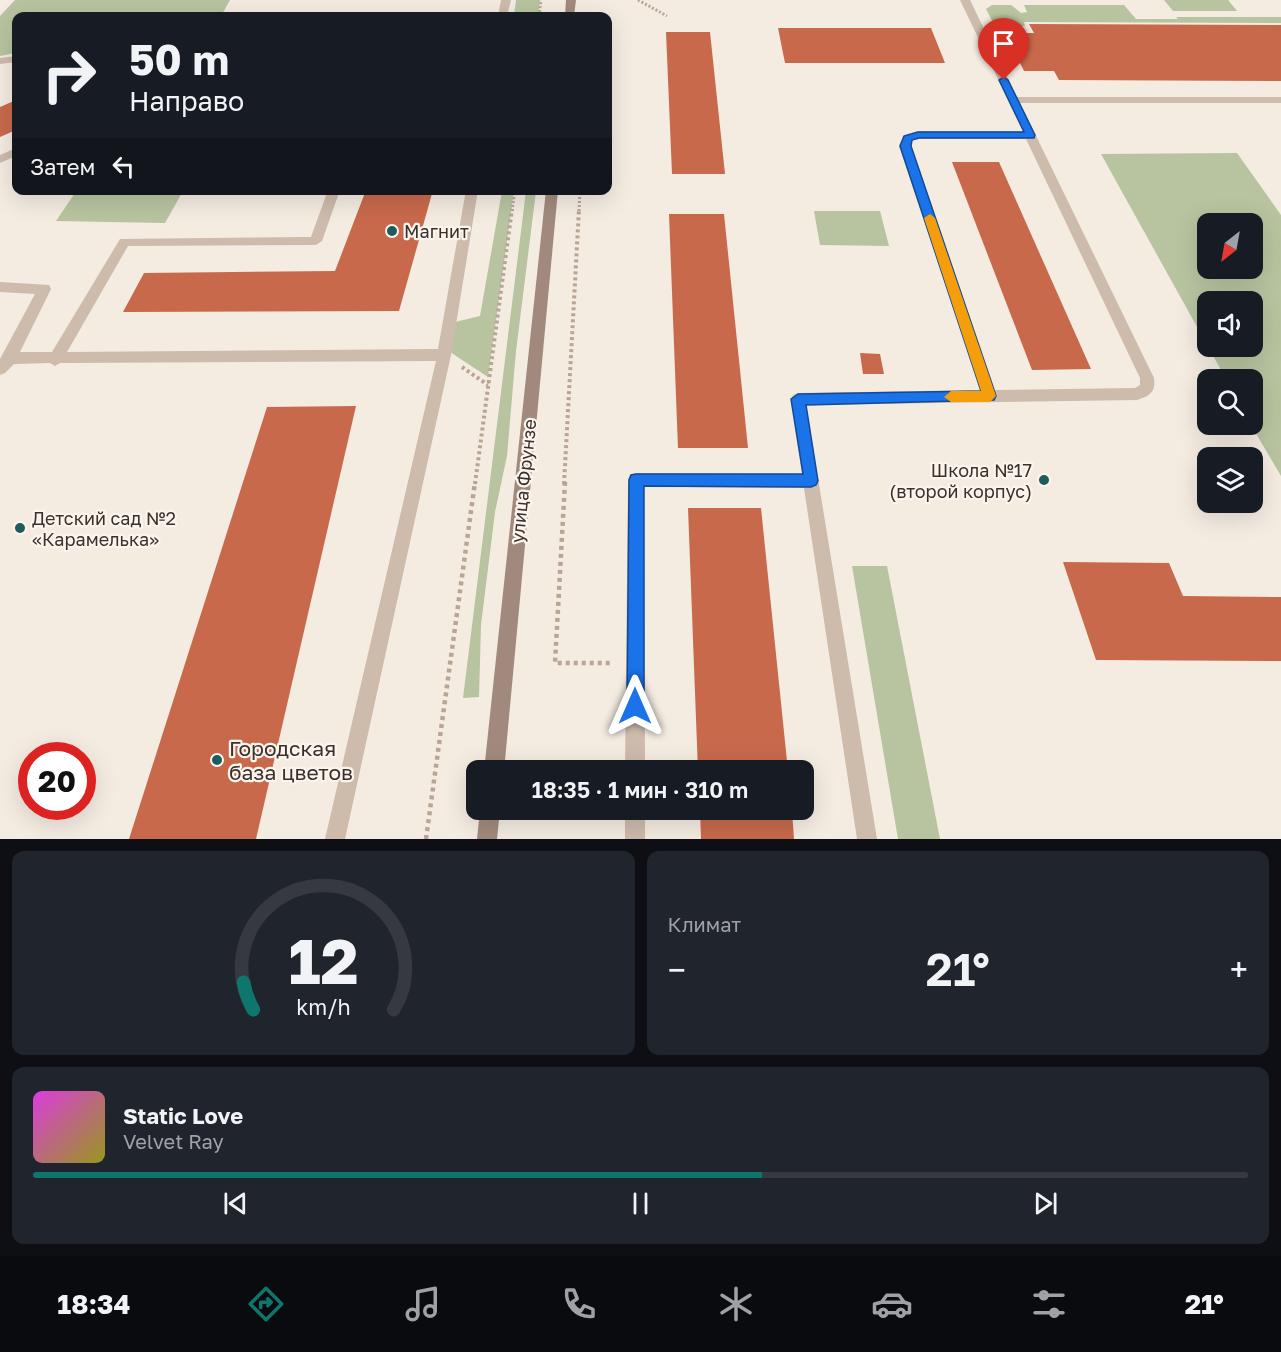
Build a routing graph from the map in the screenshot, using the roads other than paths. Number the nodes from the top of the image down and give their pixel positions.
1 (965, 0) edge
2 (1013, 100) junction
3 (1281, 100) edge
4 (1030, 135) junction
5 (332, 195) edge
6 (471, 195) edge
7 (552, 195) edge
8 (0, 288) edge
9 (444, 355) junction
10 (56, 360) junction
11 (5, 364) edge
12 (990, 396) junction
13 (811, 481) junction
14 (495, 760) edge
15 (635, 760) edge
16 (489, 820) edge
17 (635, 820) edge
18 (335, 839) edge
19 (487, 839) edge
20 (635, 839) edge
21 (867, 839) edge

1 - 2 lane
2 - 3 lane
2 - 4 lane
4 - 12 lane
4 - 12 lane
5 - 10 lane
6 - 9 lane
7 - 14 main road, улица Фрунзе
8 - 11 lane
9 - 10 lane
9 - 18 lane
10 - 11 lane
12 - 13 lane
13 - 15 lane
13 - 21 lane
16 - 19 main road
17 - 20 lane

